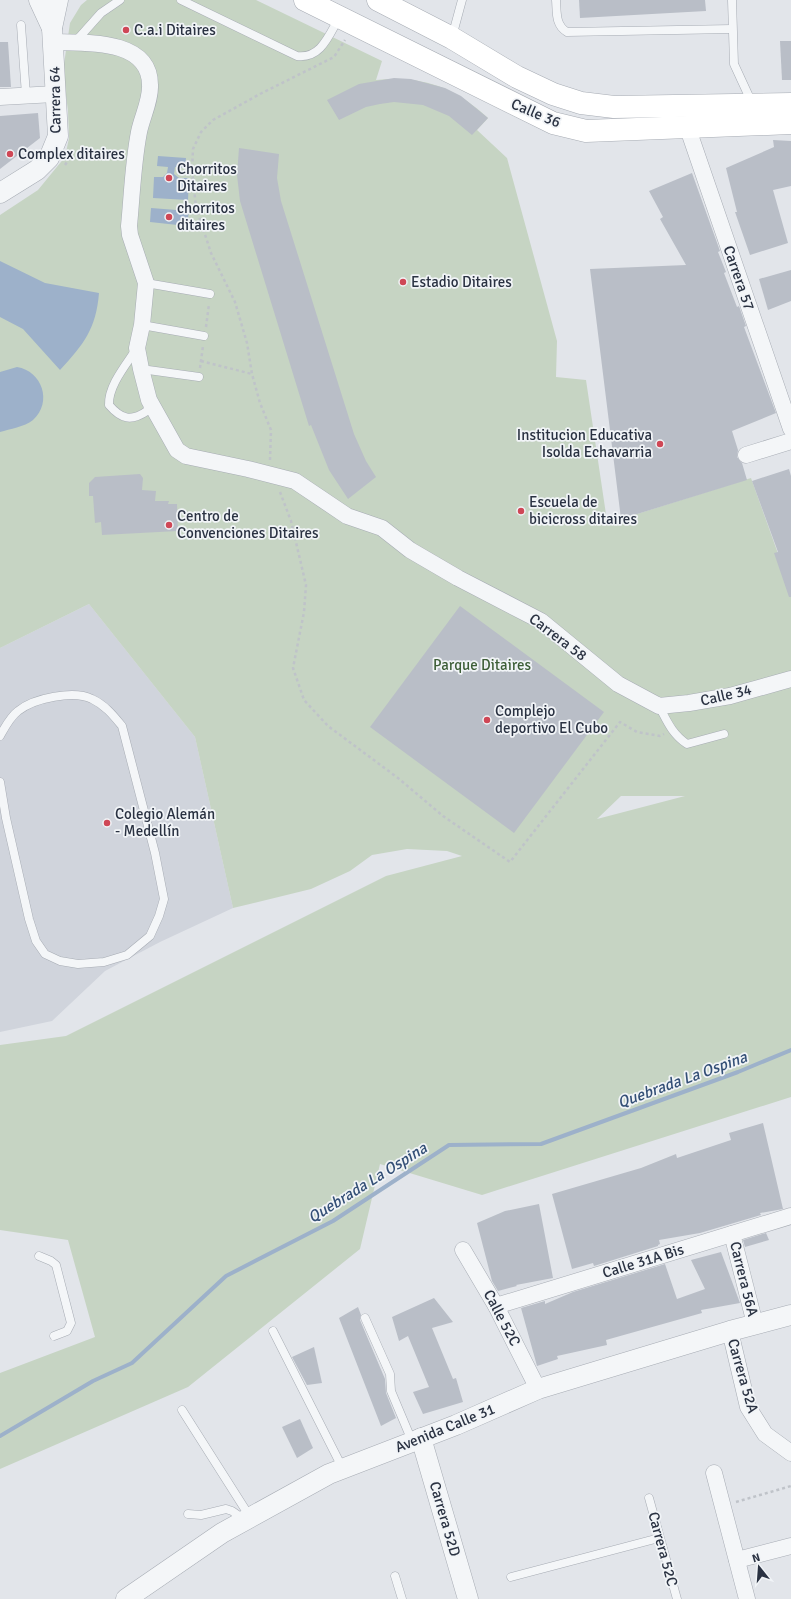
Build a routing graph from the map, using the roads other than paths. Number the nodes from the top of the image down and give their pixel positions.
1 (39, 0) edge
2 (58, 0) edge
3 (120, 0) edge
4 (181, 0) edge
5 (305, 0) edge
6 (378, 0) edge
7 (462, 0) edge
8 (556, 0) edge
9 (732, 0) edge
10 (340, 18) junction
11 (21, 25) dead end
12 (732, 30) junction
13 (53, 35) junction
14 (452, 38) junction
15 (76, 41) junction
16 (55, 94) junction
17 (26, 96) junction
18 (0, 97) edge
19 (752, 103) junction
20 (791, 104) edge
21 (791, 123) edge
22 (687, 126) junction
23 (0, 193) edge
24 (146, 283) junction
25 (210, 294) dead end
26 (142, 325) junction
27 (204, 336) dead end
28 (137, 348) junction
29 (141, 369) junction
30 (199, 377) dead end
31 (149, 400) junction
32 (791, 430) edge
33 (791, 441) edge
34 (746, 455) dead end
35 (791, 679) edge
36 (659, 706) junction
37 (724, 734) dead end
38 (0, 736) edge
39 (0, 782) edge
40 (791, 1216) edge
41 (732, 1234) junction
42 (463, 1250) dead end
43 (39, 1256) dead end
44 (496, 1306) junction
45 (791, 1315) edge
46 (365, 1318) dead end
47 (755, 1324) junction
48 (273, 1331) dead end
49 (730, 1331) junction
50 (54, 1336) dead end
51 (538, 1388) junction
52 (182, 1410) dead end
53 (417, 1440) junction
54 (791, 1453) edge
55 (342, 1469) junction
56 (714, 1473) dead end
57 (649, 1498) dead end
58 (188, 1514) dead end
59 (248, 1518) junction
60 (659, 1538) junction
61 (791, 1546) edge
62 (737, 1560) junction
63 (395, 1576) dead end
64 (511, 1577) dead end
65 (126, 1599) edge
66 (402, 1599) edge
67 (468, 1599) edge
68 (677, 1599) edge
69 (747, 1599) edge

1 - 13 street, Carrera 64
2 - 13 street, Carrera 64
3 - 15 lane
4 - 10 lane
5 - 10 main road, Calle 36
6 - 14 main road, Calle 36
7 - 14 lane
8 - 12 lane
9 - 12 lane
10 - 22 main road, Calle 36
11 - 17 lane
12 - 19 lane
13 - 15 street
13 - 16 street, Carrera 64
14 - 19 main road, Calle 36
15 - 24 street
16 - 17 street
16 - 23 street, Carrera 64
17 - 18 street
19 - 20 main road, Calle 36
21 - 22 main road, Calle 36
22 - 32 street, Carrera 57
24 - 25 lane
24 - 26 street
26 - 27 lane
26 - 28 street
28 - 29 street, Carrera 58
28 - 31 lane
29 - 30 lane
29 - 31 street, Carrera 58
31 - 36 street, Carrera 58
33 - 34 street
35 - 36 street, Calle 34
36 - 37 lane
38 - 39 lane
40 - 41 street, Calle 31A Bis
41 - 44 street, Calle 31A Bis
41 - 47 street, Carrera 56A
42 - 44 street, Calle 52C
43 - 50 lane
44 - 51 street, Calle 52C
45 - 47 street, Avenida Calle 31
46 - 53 lane
47 - 49 street, Avenida Calle 31
48 - 55 lane
49 - 51 street, Avenida Calle 31
49 - 54 street, Carrera 52A
51 - 53 street, Avenida Calle 31
52 - 59 lane
53 - 55 street, Avenida Calle 31
53 - 67 street, Carrera 52D
55 - 59 street, Avenida Calle 31
56 - 62 street
57 - 60 lane, Carrera 52C
58 - 59 lane
59 - 65 street, Avenida Calle 31
60 - 64 lane
60 - 68 lane, Carrera 52C
61 - 62 street
62 - 69 street
63 - 66 lane

